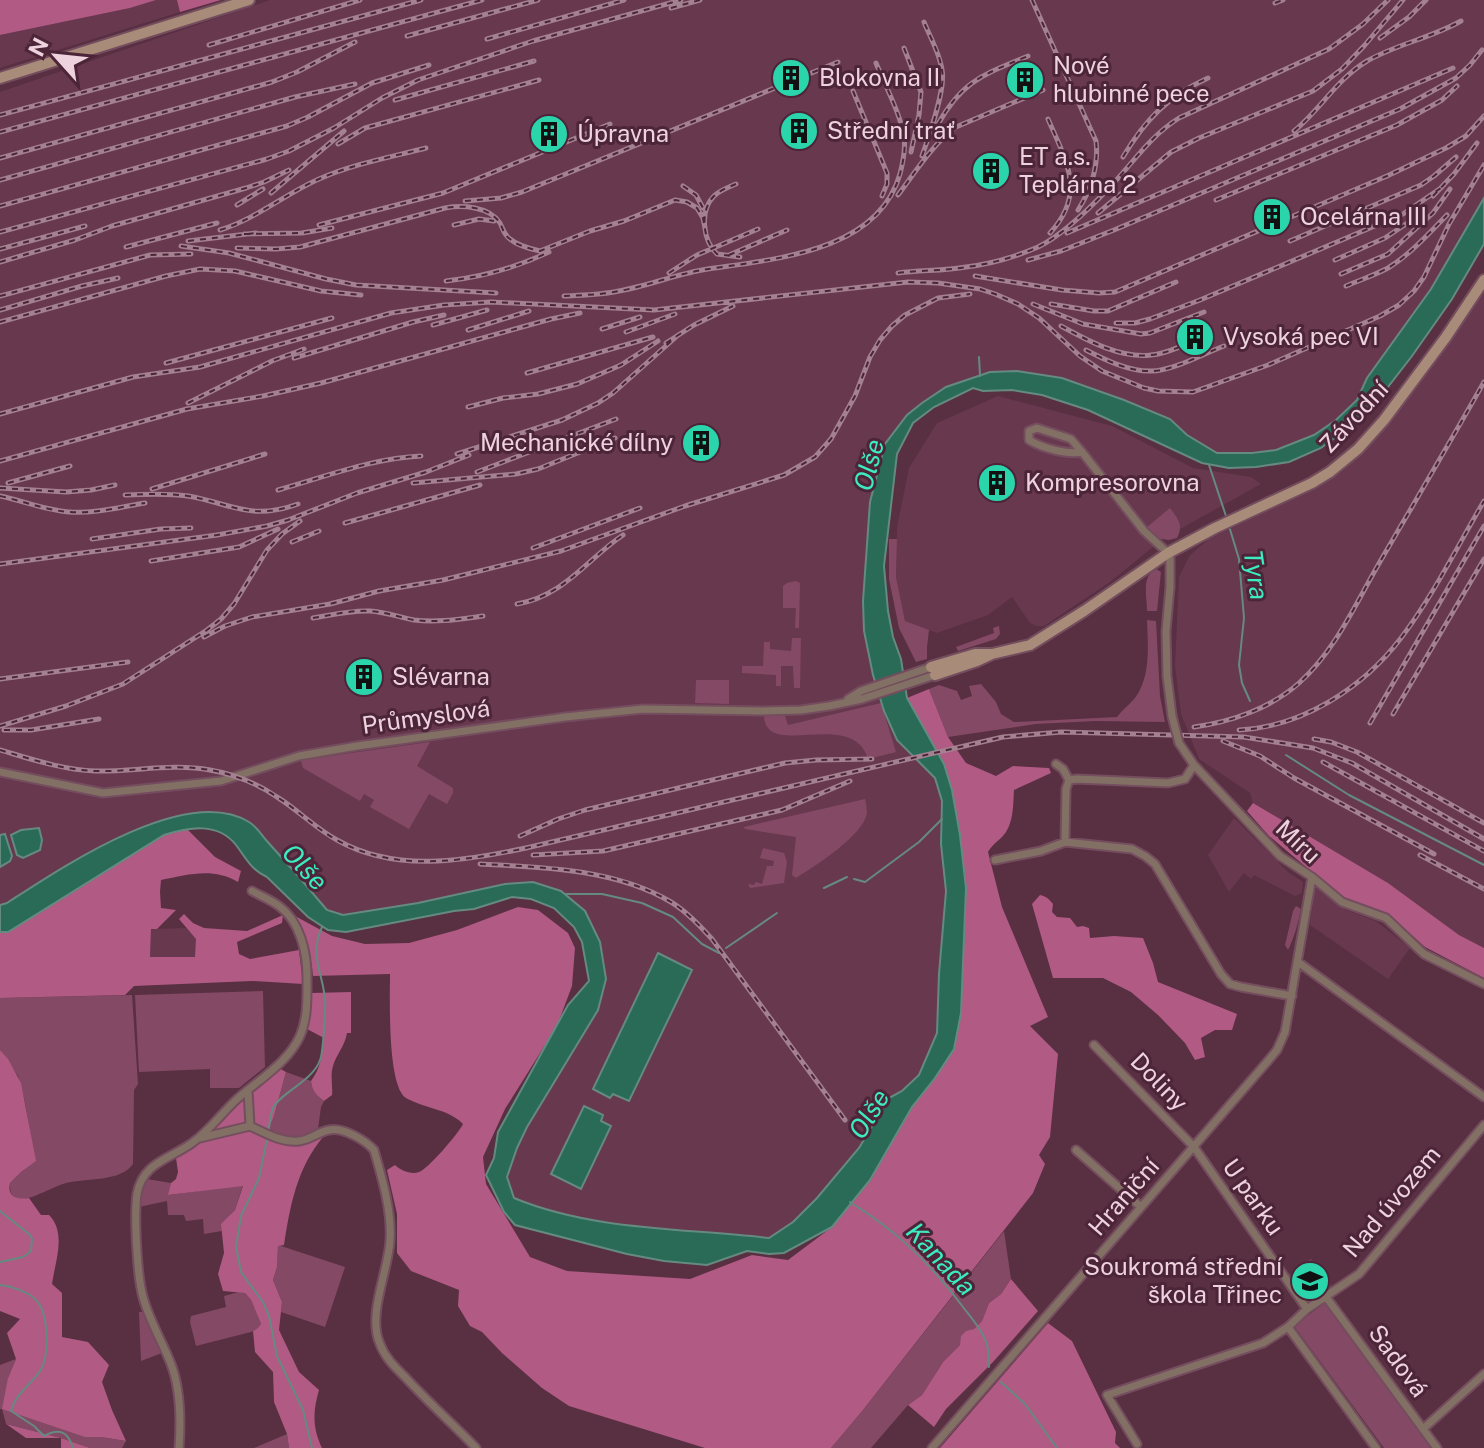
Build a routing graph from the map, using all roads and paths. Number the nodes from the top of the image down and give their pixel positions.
1 (246, 0) edge
2 (0, 78) edge
3 (1484, 280) edge
4 (1082, 452) junction
5 (1168, 553) junction
6 (933, 671) joint
7 (1056, 764) dead end
8 (1194, 765) junction
9 (0, 772) edge
10 (1073, 779) junction
11 (1065, 842) junction
12 (995, 860) dead end
13 (1312, 877) junction
14 (252, 891) dead end
15 (1298, 962) junction
16 (1484, 984) edge
17 (1292, 996) junction
18 (1094, 1045) dead end
19 (248, 1090) junction
20 (1484, 1097) edge
21 (1484, 1125) edge
22 (250, 1126) junction
23 (198, 1139) junction
24 (1194, 1147) junction
25 (1076, 1150) dead end
26 (1141, 1207) junction
27 (1326, 1297) junction
28 (1307, 1309) junction
29 (1288, 1327) junction
30 (1484, 1374) edge
31 (1423, 1429) junction
32 (1137, 1444) dead end
33 (179, 1448) edge
34 (476, 1448) edge
35 (932, 1448) edge
36 (1376, 1448) edge
37 (1437, 1448) edge

1 - 2 street
3 - 5 street, Závodní
4 - 4 street
4 - 5 street
5 - 6 street, Závodní
5 - 8 street, Míru, bridge
6 - 9 street, Průmyslová
7 - 10 street
8 - 10 street
8 - 13 street, Míru
10 - 11 street
11 - 12 street
11 - 17 street
13 - 15 street, Míru
13 - 16 street
14 - 19 street
15 - 17 street, Hraniční
15 - 20 street
17 - 24 street, Hraniční
18 - 24 street, Doliny
19 - 22 street
19 - 23 street
21 - 27 street, Nad úvozem
22 - 23 street
22 - 34 street
23 - 33 street
24 - 26 street, Hraniční
24 - 28 street, U parku
25 - 26 street
26 - 35 street, Hraniční
27 - 28 street, Nad úvozem
27 - 31 street, Sadová
28 - 29 street, Nad úvozem
29 - 32 street, Nad úvozem
29 - 36 street
30 - 31 street
31 - 37 street, Sadová

